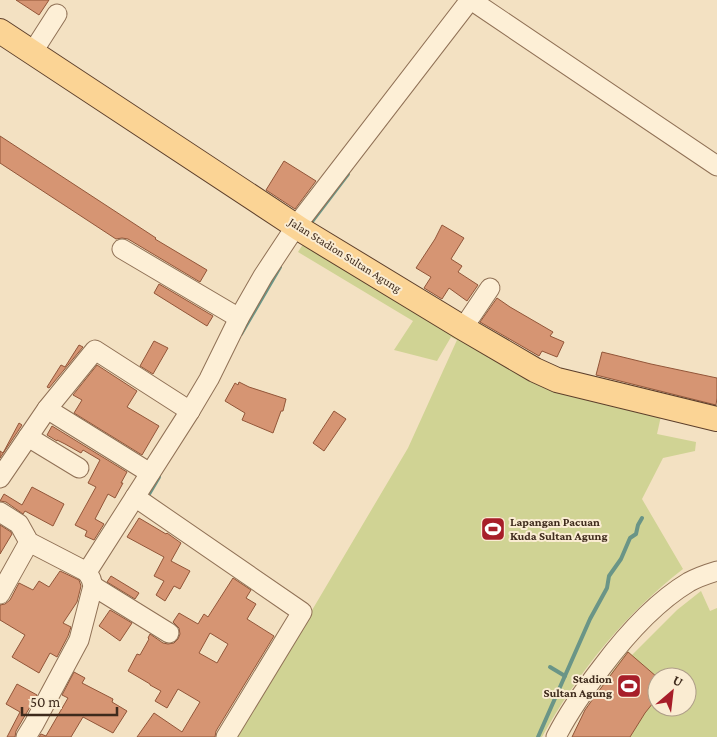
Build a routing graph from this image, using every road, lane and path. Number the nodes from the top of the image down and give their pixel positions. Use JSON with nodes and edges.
{"nodes":[{"id":1,"x":478,"y":2,"type":"edge"},
{"id":2,"x":57,"y":14,"type":"dead end"},
{"id":3,"x":0,"y":31,"type":"edge"},
{"id":4,"x":32,"y":53,"type":"junction"},
{"id":5,"x":717,"y":166,"type":"edge"},
{"id":6,"x":302,"y":230,"type":"junction"},
{"id":7,"x":122,"y":249,"type":"dead end"},
{"id":8,"x":490,"y":288,"type":"dead end"},
{"id":9,"x":239,"y":318,"type":"junction"},
{"id":10,"x":463,"y":328,"type":"junction"},
{"id":11,"x":47,"y":409,"type":"junction"},
{"id":12,"x":190,"y":411,"type":"junction"},
{"id":13,"x":717,"y":419,"type":"edge"},
{"id":14,"x":28,"y":438,"type":"junction"},
{"id":15,"x":79,"y":468,"type":"dead end"},
{"id":16,"x":150,"y":473,"type":"junction"},
{"id":17,"x":0,"y":478,"type":"edge"},
{"id":18,"x":135,"y":497,"type":"junction"},
{"id":19,"x":0,"y":512,"type":"edge"},
{"id":20,"x":29,"y":542,"type":"junction"},
{"id":21,"x":717,"y":571,"type":"edge"},
{"id":22,"x":90,"y":579,"type":"junction"},
{"id":23,"x":0,"y":594,"type":"edge"},
{"id":24,"x":169,"y":633,"type":"dead end"},
{"id":25,"x":26,"y":737,"type":"edge"},
{"id":26,"x":226,"y":737,"type":"edge"},
{"id":27,"x":556,"y":737,"type":"edge"}],
"edges":[{"from":1,"to":5,"type":"street"},
{"from":1,"to":6,"type":"street"},
{"from":2,"to":4,"type":"street"},
{"from":3,"to":4,"type":"main road","name":"Jalan Stadion Sultan Agung"},
{"from":4,"to":6,"type":"main road","name":"Jalan Stadion Sultan Agung"},
{"from":6,"to":9,"type":"street"},
{"from":6,"to":10,"type":"main road","name":"Jalan Stadion Sultan Agung"},
{"from":7,"to":9,"type":"street"},
{"from":8,"to":10,"type":"street"},
{"from":9,"to":12,"type":"street"},
{"from":10,"to":13,"type":"main road","name":"Jalan Stadion Sultan Agung"},
{"from":11,"to":12,"type":"street"},
{"from":11,"to":14,"type":"street"},
{"from":11,"to":16,"type":"street"},
{"from":12,"to":16,"type":"street"},
{"from":14,"to":15,"type":"street"},
{"from":14,"to":17,"type":"street"},
{"from":16,"to":18,"type":"street"},
{"from":18,"to":22,"type":"street"},
{"from":18,"to":26,"type":"street"},
{"from":19,"to":20,"type":"street"},
{"from":20,"to":22,"type":"street"},
{"from":20,"to":23,"type":"street"},
{"from":21,"to":27,"type":"street"},
{"from":22,"to":24,"type":"street"},
{"from":22,"to":25,"type":"street"}]}
